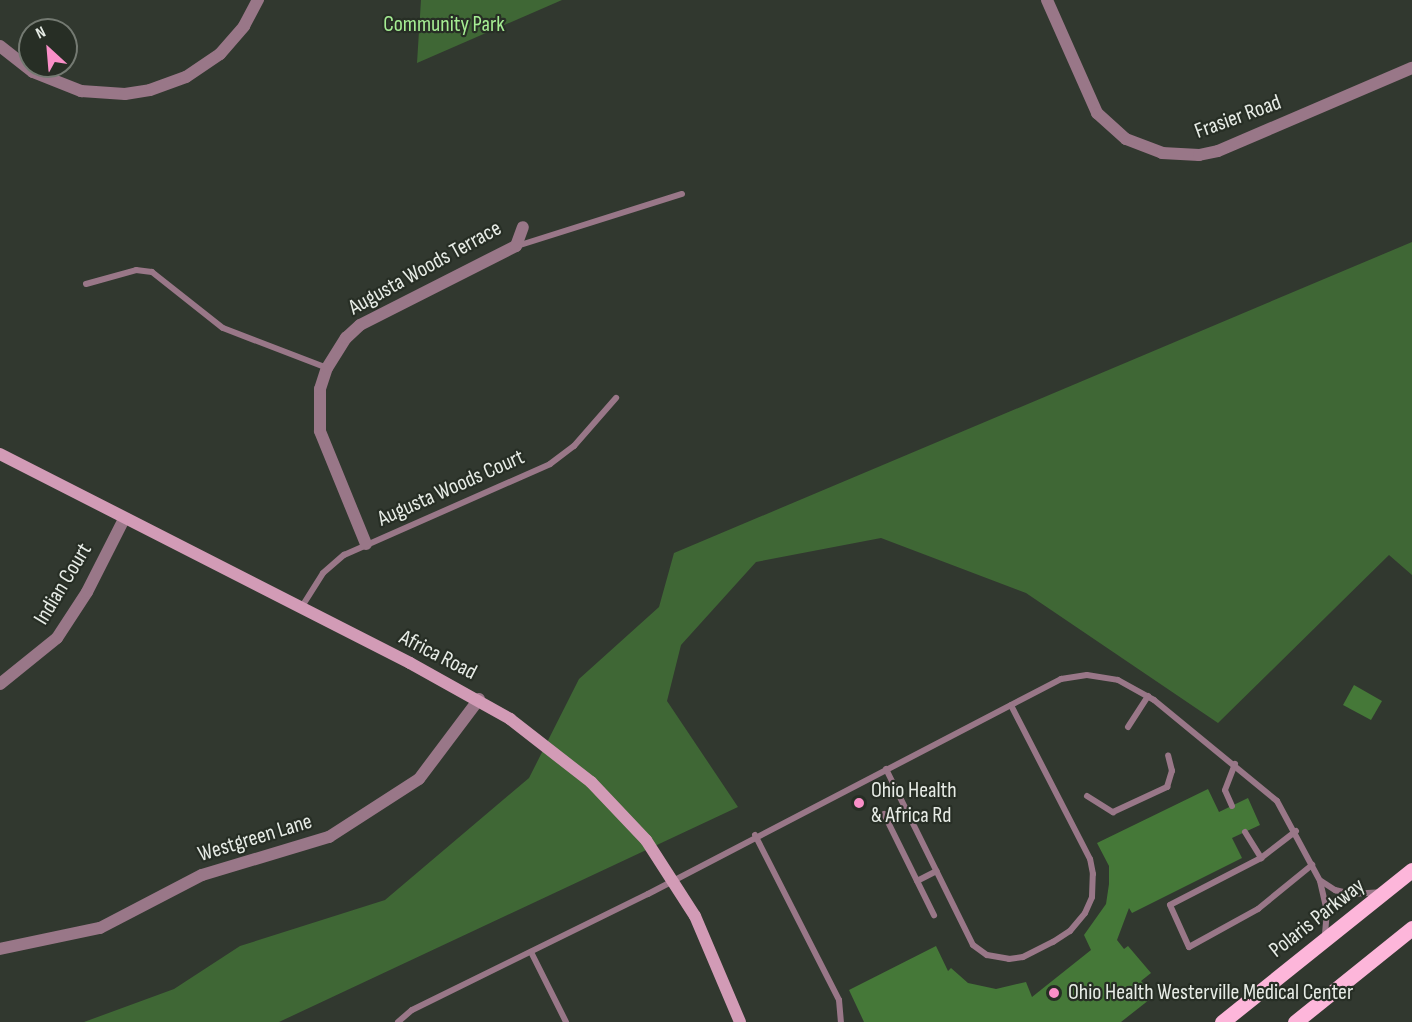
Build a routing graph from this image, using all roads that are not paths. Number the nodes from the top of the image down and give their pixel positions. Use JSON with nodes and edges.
{"nodes":[{"id":1,"x":258,"y":0,"type":"edge"},
{"id":2,"x":1047,"y":0,"type":"edge"},
{"id":3,"x":0,"y":46,"type":"edge"},
{"id":4,"x":1412,"y":68,"type":"edge"},
{"id":5,"x":682,"y":194,"type":"dead end"},
{"id":6,"x":523,"y":227,"type":"dead end"},
{"id":7,"x":516,"y":246,"type":"junction"},
{"id":8,"x":86,"y":284,"type":"dead end"},
{"id":9,"x":327,"y":368,"type":"junction"},
{"id":10,"x":616,"y":398,"type":"dead end"},
{"id":11,"x":0,"y":454,"type":"edge"},
{"id":12,"x":124,"y":519,"type":"junction"},
{"id":13,"x":366,"y":544,"type":"junction"},
{"id":14,"x":300,"y":608,"type":"junction"},
{"id":15,"x":0,"y":684,"type":"edge"},
{"id":16,"x":1148,"y":696,"type":"junction"},
{"id":17,"x":479,"y":699,"type":"junction"},
{"id":18,"x":1011,"y":705,"type":"junction"},
{"id":19,"x":1128,"y":727,"type":"dead end"},
{"id":20,"x":1168,"y":755,"type":"dead end"},
{"id":21,"x":1235,"y":764,"type":"junction"},
{"id":22,"x":886,"y":769,"type":"junction"},
{"id":23,"x":1087,"y":796,"type":"dead end"},
{"id":24,"x":1232,"y":806,"type":"dead end"},
{"id":25,"x":884,"y":814,"type":"dead end"},
{"id":26,"x":1296,"y":831,"type":"junction"},
{"id":27,"x":1245,"y":832,"type":"dead end"},
{"id":28,"x":755,"y":835,"type":"junction"},
{"id":29,"x":1261,"y":858,"type":"junction"},
{"id":30,"x":1312,"y":864,"type":"junction"},
{"id":31,"x":1412,"y":870,"type":"edge"},
{"id":32,"x":937,"y":871,"type":"junction"},
{"id":33,"x":675,"y":880,"type":"junction"},
{"id":34,"x":917,"y":881,"type":"junction"},
{"id":35,"x":1320,"y":881,"type":"junction"},
{"id":36,"x":1386,"y":892,"type":"junction"},
{"id":37,"x":934,"y":915,"type":"dead end"},
{"id":38,"x":1412,"y":928,"type":"edge"},
{"id":39,"x":1325,"y":940,"type":"junction"},
{"id":40,"x":0,"y":950,"type":"edge"},
{"id":41,"x":531,"y":952,"type":"junction"},
{"id":42,"x":399,"y":1022,"type":"edge"},
{"id":43,"x":566,"y":1022,"type":"edge"},
{"id":44,"x":740,"y":1022,"type":"edge"},
{"id":45,"x":841,"y":1022,"type":"edge"},
{"id":46,"x":1222,"y":1022,"type":"edge"},
{"id":47,"x":1294,"y":1022,"type":"edge"}],
"edges":[{"from":1,"to":3,"type":"street"},
{"from":2,"to":4,"type":"street","name":"Frasier Road"},
{"from":5,"to":7,"type":"lane"},
{"from":6,"to":7,"type":"street","name":"Augusta Woods Terrace"},
{"from":7,"to":9,"type":"street","name":"Augusta Woods Terrace"},
{"from":8,"to":9,"type":"lane"},
{"from":9,"to":13,"type":"street","name":"Augusta Woods Terrace"},
{"from":10,"to":13,"type":"lane","name":"Augusta Woods Court"},
{"from":11,"to":12,"type":"street","name":"Africa Road"},
{"from":12,"to":14,"type":"street","name":"Africa Road"},
{"from":12,"to":15,"type":"street","name":"Indian Court"},
{"from":13,"to":14,"type":"lane","name":"Augusta Woods Court"},
{"from":14,"to":17,"type":"street","name":"Africa Road"},
{"from":16,"to":18,"type":"lane"},
{"from":16,"to":19,"type":"lane"},
{"from":16,"to":21,"type":"lane"},
{"from":17,"to":33,"type":"street","name":"Africa Road"},
{"from":17,"to":40,"type":"street","name":"Westgreen Lane"},
{"from":18,"to":22,"type":"lane"},
{"from":18,"to":32,"type":"lane"},
{"from":20,"to":23,"type":"lane"},
{"from":21,"to":24,"type":"lane"},
{"from":21,"to":26,"type":"lane"},
{"from":22,"to":28,"type":"lane"},
{"from":22,"to":32,"type":"lane"},
{"from":25,"to":34,"type":"lane"},
{"from":26,"to":29,"type":"lane"},
{"from":26,"to":30,"type":"lane"},
{"from":27,"to":29,"type":"lane"},
{"from":28,"to":33,"type":"lane"},
{"from":28,"to":45,"type":"lane"},
{"from":29,"to":30,"type":"lane"},
{"from":30,"to":35,"type":"lane"},
{"from":31,"to":36,"type":"main road","name":"Polaris Parkway"},
{"from":32,"to":34,"type":"lane"},
{"from":33,"to":41,"type":"lane"},
{"from":33,"to":44,"type":"street","name":"Africa Road"},
{"from":34,"to":37,"type":"lane"},
{"from":35,"to":36,"type":"lane"},
{"from":35,"to":39,"type":"lane"},
{"from":36,"to":39,"type":"main road","name":"Polaris Parkway"},
{"from":38,"to":47,"type":"main road"},
{"from":39,"to":46,"type":"main road","name":"Polaris Parkway"},
{"from":41,"to":42,"type":"lane"},
{"from":41,"to":43,"type":"lane"}]}
